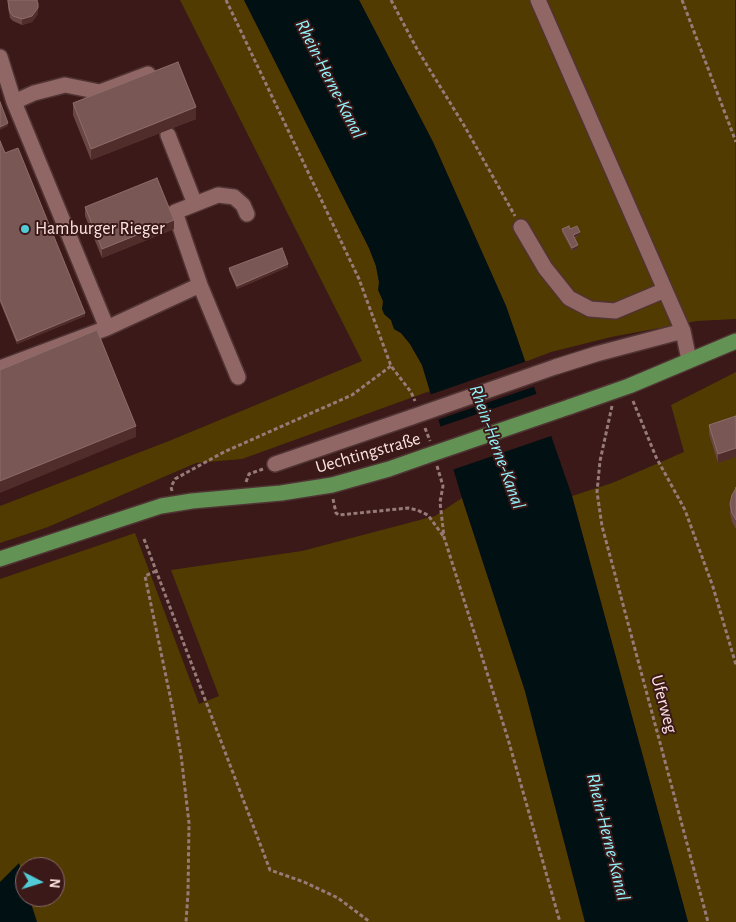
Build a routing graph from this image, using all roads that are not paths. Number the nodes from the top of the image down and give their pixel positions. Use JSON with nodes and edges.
{"nodes":[{"id":1,"x":538,"y":0,"type":"edge"},
{"id":2,"x":0,"y":57,"type":"edge"},
{"id":3,"x":162,"y":69,"type":"edge"},
{"id":4,"x":14,"y":102,"type":"junction"},
{"id":5,"x":168,"y":135,"type":"edge"},
{"id":6,"x":195,"y":204,"type":"junction"},
{"id":7,"x":248,"y":214,"type":"dead end"},
{"id":8,"x":521,"y":227,"type":"road end"},
{"id":9,"x":200,"y":285,"type":"junction"},
{"id":10,"x":665,"y":290,"type":"junction"},
{"id":11,"x":108,"y":328,"type":"junction"},
{"id":12,"x":683,"y":331,"type":"junction"},
{"id":13,"x":736,"y":341,"type":"edge"},
{"id":14,"x":689,"y":360,"type":"junction"},
{"id":15,"x":0,"y":368,"type":"edge"},
{"id":16,"x":238,"y":377,"type":"dead end"},
{"id":17,"x":275,"y":464,"type":"road end"},
{"id":18,"x":0,"y":559,"type":"edge"}],
"edges":[{"from":1,"to":10,"type":"lane"},
{"from":2,"to":4,"type":"lane"},
{"from":3,"to":4,"type":"lane"},
{"from":4,"to":11,"type":"lane"},
{"from":5,"to":6,"type":"lane"},
{"from":6,"to":7,"type":"lane"},
{"from":6,"to":9,"type":"lane"},
{"from":8,"to":10,"type":"lane"},
{"from":9,"to":11,"type":"lane"},
{"from":9,"to":16,"type":"lane"},
{"from":10,"to":12,"type":"lane"},
{"from":11,"to":15,"type":"lane"},
{"from":12,"to":14,"type":"lane"},
{"from":12,"to":17,"type":"lane","bridge":true},
{"from":13,"to":14,"type":"main road","name":"Uechtingstraße"},
{"from":14,"to":18,"type":"main road","name":"Uechtingstraße","bridge":true}]}
